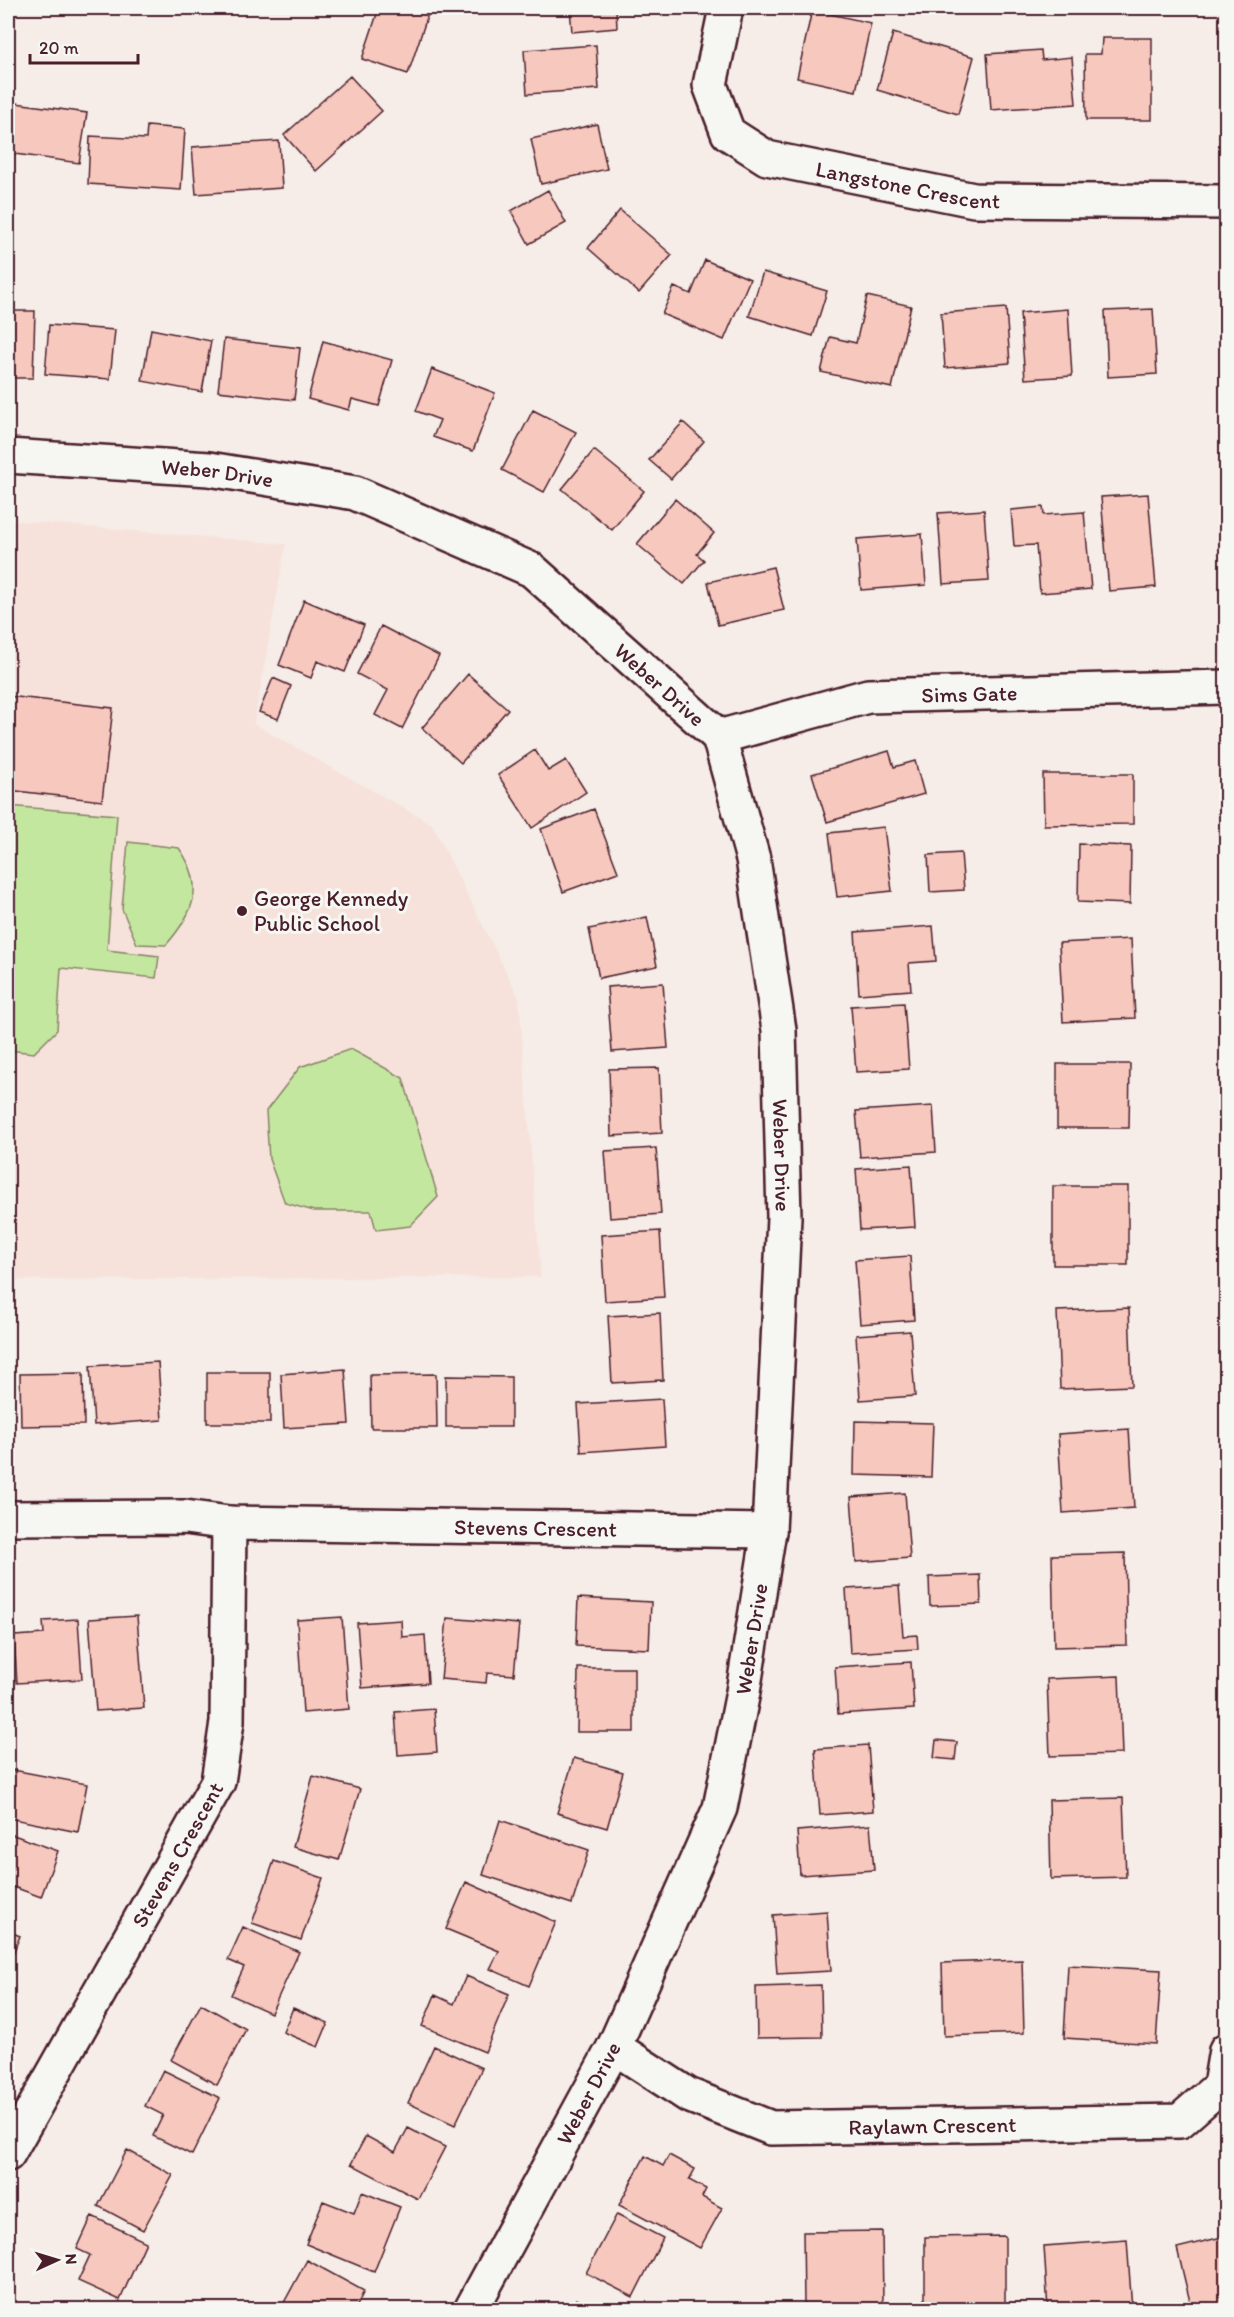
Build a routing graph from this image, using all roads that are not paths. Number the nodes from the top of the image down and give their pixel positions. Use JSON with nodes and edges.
{"nodes":[{"id":1,"x":726,"y":8,"type":"edge"},
{"id":2,"x":1227,"y":202,"type":"edge"},
{"id":3,"x":8,"y":456,"type":"edge"},
{"id":4,"x":1227,"y":687,"type":"edge"},
{"id":5,"x":719,"y":737,"type":"junction"},
{"id":6,"x":8,"y":1518,"type":"edge"},
{"id":7,"x":229,"y":1523,"type":"junction"},
{"id":8,"x":769,"y":1531,"type":"junction"},
{"id":9,"x":614,"y":2047,"type":"junction"},
{"id":10,"x":1227,"y":2050,"type":"edge"},
{"id":11,"x":8,"y":2154,"type":"edge"},
{"id":12,"x":471,"y":2310,"type":"edge"}],
"edges":[{"from":1,"to":2,"type":"street","name":"Langstone Crescent"},
{"from":3,"to":5,"type":"street","name":"Weber Drive"},
{"from":4,"to":5,"type":"street","name":"Sims Gate"},
{"from":5,"to":8,"type":"street","name":"Weber Drive"},
{"from":6,"to":7,"type":"street","name":"Stevens Crescent"},
{"from":7,"to":8,"type":"street","name":"Stevens Crescent"},
{"from":7,"to":11,"type":"street","name":"Stevens Crescent"},
{"from":8,"to":9,"type":"street","name":"Weber Drive"},
{"from":9,"to":10,"type":"street","name":"Raylawn Crescent"},
{"from":9,"to":12,"type":"street","name":"Weber Drive"}]}
